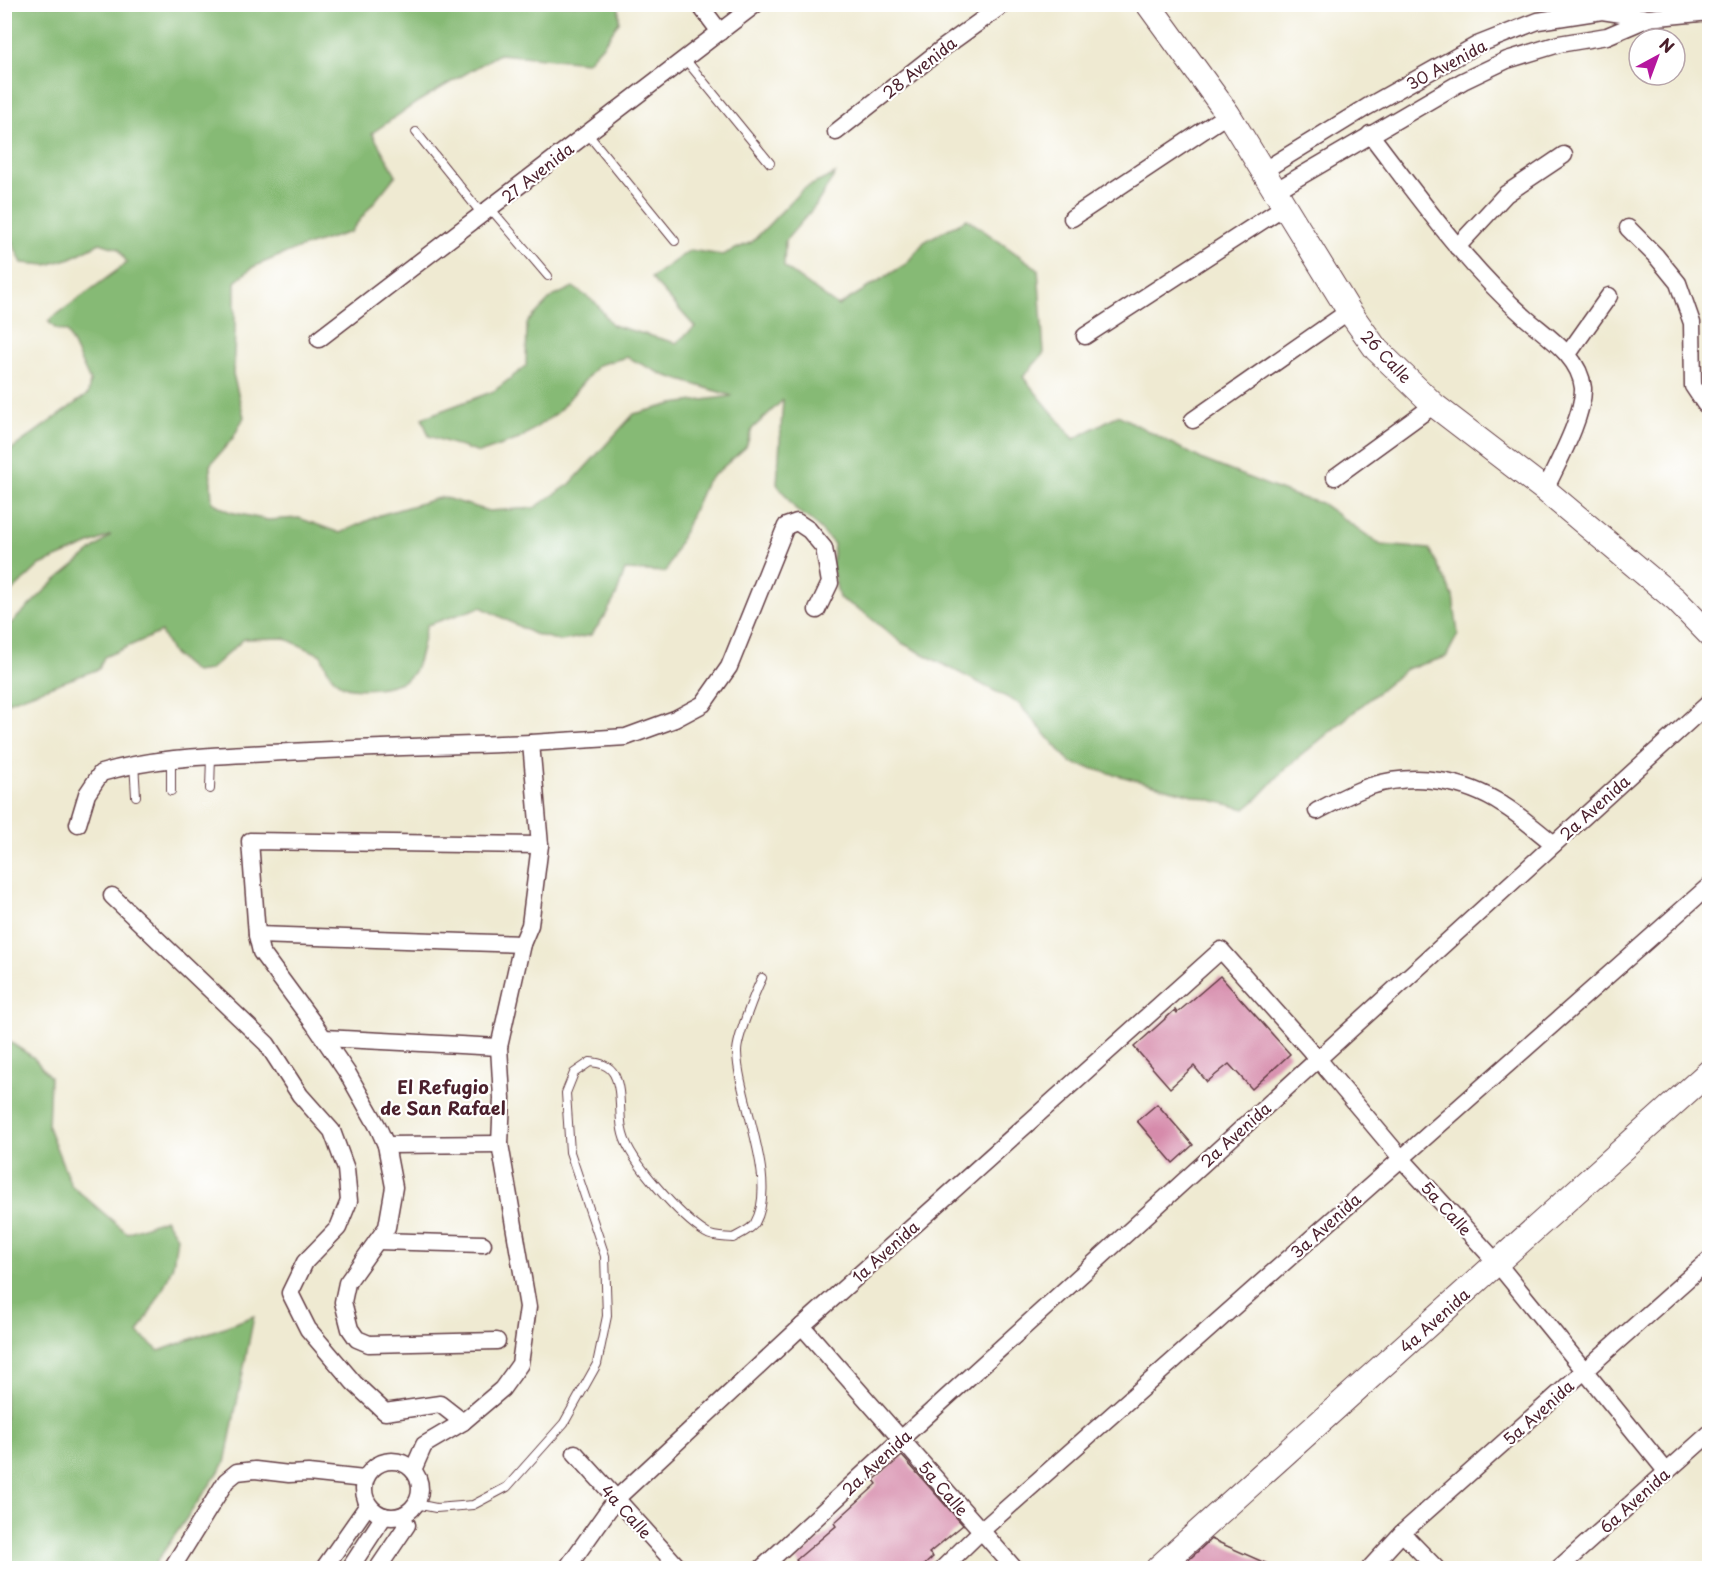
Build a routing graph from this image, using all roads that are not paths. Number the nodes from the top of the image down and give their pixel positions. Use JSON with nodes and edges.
{"nodes":[{"id":1,"x":699,"y":4,"type":"edge"},
{"id":2,"x":756,"y":4,"type":"edge"},
{"id":3,"x":1004,"y":4,"type":"edge"},
{"id":4,"x":1148,"y":4,"type":"edge"},
{"id":5,"x":1603,"y":8,"type":"edge"},
{"id":6,"x":1710,"y":12,"type":"edge"},
{"id":7,"x":1648,"y":18,"type":"junction"},
{"id":8,"x":720,"y":32,"type":"junction"},
{"id":9,"x":685,"y":59,"type":"junction"},
{"id":10,"x":1228,"y":114,"type":"junction"},
{"id":11,"x":416,"y":132,"type":"dead end"},
{"id":12,"x":836,"y":132,"type":"dead end"},
{"id":13,"x":587,"y":133,"type":"junction"},
{"id":14,"x":1370,"y":134,"type":"junction"},
{"id":15,"x":1564,"y":155,"type":"dead end"},
{"id":16,"x":770,"y":163,"type":"dead end"},
{"id":17,"x":1274,"y":189,"type":"junction"},
{"id":18,"x":486,"y":211,"type":"junction"},
{"id":19,"x":1072,"y":218,"type":"dead end"},
{"id":20,"x":1628,"y":228,"type":"dead end"},
{"id":21,"x":675,"y":242,"type":"dead end"},
{"id":22,"x":1457,"y":247,"type":"junction"},
{"id":23,"x":548,"y":276,"type":"dead end"},
{"id":24,"x":1609,"y":296,"type":"dead end"},
{"id":25,"x":1349,"y":311,"type":"junction"},
{"id":26,"x":1085,"y":336,"type":"dead end"},
{"id":27,"x":320,"y":339,"type":"dead end"},
{"id":28,"x":1568,"y":354,"type":"junction"},
{"id":29,"x":1710,"y":403,"type":"edge"},
{"id":30,"x":1434,"y":405,"type":"junction"},
{"id":31,"x":1193,"y":420,"type":"dead end"},
{"id":32,"x":1335,"y":477,"type":"dead end"},
{"id":33,"x":1545,"y":490,"type":"junction"},
{"id":34,"x":817,"y":610,"type":"dead end"},
{"id":35,"x":1710,"y":635,"type":"edge"},
{"id":36,"x":1710,"y":702,"type":"edge"},
{"id":37,"x":531,"y":743,"type":"junction"},
{"id":38,"x":211,"y":756,"type":"junction"},
{"id":39,"x":171,"y":759,"type":"junction"},
{"id":40,"x":134,"y":764,"type":"junction"},
{"id":41,"x":210,"y":789,"type":"dead end"},
{"id":42,"x":171,"y":790,"type":"dead end"},
{"id":43,"x":136,"y":796,"type":"dead end"},
{"id":44,"x":1317,"y":811,"type":"dead end"},
{"id":45,"x":78,"y":824,"type":"dead end"},
{"id":46,"x":1554,"y":844,"type":"junction"},
{"id":47,"x":540,"y":845,"type":"junction"},
{"id":48,"x":1710,"y":885,"type":"edge"},
{"id":49,"x":112,"y":896,"type":"dead end"},
{"id":50,"x":257,"y":935,"type":"junction"},
{"id":51,"x":522,"y":944,"type":"junction"},
{"id":52,"x":1221,"y":950,"type":"joint"},
{"id":53,"x":762,"y":978,"type":"dead end"},
{"id":54,"x":324,"y":1038,"type":"junction"},
{"id":55,"x":499,"y":1047,"type":"junction"},
{"id":56,"x":1318,"y":1059,"type":"junction"},
{"id":57,"x":1710,"y":1071,"type":"edge"},
{"id":58,"x":500,"y":1144,"type":"junction"},
{"id":59,"x":386,"y":1145,"type":"junction"},
{"id":60,"x":1401,"y":1158,"type":"junction"},
{"id":61,"x":377,"y":1241,"type":"junction"},
{"id":62,"x":483,"y":1244,"type":"dead end"},
{"id":63,"x":1710,"y":1259,"type":"edge"},
{"id":64,"x":1497,"y":1263,"type":"junction"},
{"id":65,"x":802,"y":1326,"type":"junction"},
{"id":66,"x":497,"y":1341,"type":"dead end"},
{"id":67,"x":1585,"y":1371,"type":"junction"},
{"id":68,"x":463,"y":1422,"type":"junction"},
{"id":69,"x":1710,"y":1433,"type":"edge"},
{"id":70,"x":901,"y":1439,"type":"junction"},
{"id":71,"x":575,"y":1453,"type":"dead end"},
{"id":72,"x":413,"y":1470,"type":"junction"},
{"id":73,"x":1666,"y":1471,"type":"junction"},
{"id":74,"x":364,"y":1479,"type":"junction"},
{"id":75,"x":616,"y":1498,"type":"junction"},
{"id":76,"x":368,"y":1504,"type":"junction"},
{"id":77,"x":416,"y":1504,"type":"junction"},
{"id":78,"x":384,"y":1516,"type":"junction"},
{"id":79,"x":407,"y":1525,"type":"dead end"},
{"id":80,"x":981,"y":1531,"type":"junction"},
{"id":81,"x":1402,"y":1533,"type":"junction"},
{"id":82,"x":172,"y":1569,"type":"edge"},
{"id":83,"x":324,"y":1569,"type":"edge"},
{"id":84,"x":350,"y":1569,"type":"edge"},
{"id":85,"x":378,"y":1569,"type":"edge"},
{"id":86,"x":567,"y":1569,"type":"edge"},
{"id":87,"x":679,"y":1569,"type":"edge"},
{"id":88,"x":762,"y":1569,"type":"edge"},
{"id":89,"x":943,"y":1569,"type":"edge"},
{"id":90,"x":1014,"y":1569,"type":"edge"},
{"id":91,"x":1158,"y":1569,"type":"edge"},
{"id":92,"x":1370,"y":1569,"type":"edge"},
{"id":93,"x":1436,"y":1569,"type":"edge"},
{"id":94,"x":1559,"y":1569,"type":"edge"}],
"edges":[{"from":1,"to":8,"type":"street"},
{"from":2,"to":8,"type":"street","name":"27 Avenida"},
{"from":3,"to":12,"type":"street","name":"28 Avenida"},
{"from":4,"to":10,"type":"street","name":"26 Calle"},
{"from":5,"to":7,"type":"street","name":"30 Avenida"},
{"from":5,"to":17,"type":"street","name":"30 Avenida"},
{"from":6,"to":7,"type":"street","name":"30 Avenida"},
{"from":7,"to":14,"type":"street","name":"30 Avenida"},
{"from":8,"to":9,"type":"street","name":"27 Avenida"},
{"from":9,"to":13,"type":"street","name":"27 Avenida"},
{"from":9,"to":16,"type":"lane"},
{"from":10,"to":17,"type":"street","name":"26 Calle"},
{"from":10,"to":19,"type":"street"},
{"from":11,"to":18,"type":"lane"},
{"from":13,"to":18,"type":"street","name":"27 Avenida"},
{"from":13,"to":21,"type":"lane"},
{"from":14,"to":17,"type":"street","name":"30 Avenida"},
{"from":14,"to":22,"type":"street"},
{"from":15,"to":22,"type":"street"},
{"from":17,"to":25,"type":"street","name":"26 Calle"},
{"from":17,"to":26,"type":"street"},
{"from":18,"to":23,"type":"lane"},
{"from":18,"to":27,"type":"street","name":"27 Avenida"},
{"from":20,"to":29,"type":"street"},
{"from":22,"to":28,"type":"street"},
{"from":24,"to":28,"type":"street"},
{"from":25,"to":30,"type":"street","name":"26 Calle"},
{"from":25,"to":31,"type":"street"},
{"from":28,"to":33,"type":"street"},
{"from":30,"to":32,"type":"street"},
{"from":30,"to":33,"type":"street","name":"26 Calle"},
{"from":33,"to":35,"type":"street","name":"26 Calle"},
{"from":34,"to":37,"type":"street"},
{"from":36,"to":46,"type":"street","name":"2a Avenida"},
{"from":37,"to":38,"type":"street"},
{"from":37,"to":47,"type":"street"},
{"from":38,"to":39,"type":"street"},
{"from":38,"to":41,"type":"lane"},
{"from":39,"to":40,"type":"street"},
{"from":39,"to":42,"type":"lane"},
{"from":40,"to":43,"type":"lane"},
{"from":40,"to":45,"type":"street"},
{"from":44,"to":46,"type":"street"},
{"from":46,"to":56,"type":"street","name":"2a Avenida"},
{"from":47,"to":50,"type":"street"},
{"from":47,"to":51,"type":"street"},
{"from":48,"to":60,"type":"street","name":"3a Avenida"},
{"from":49,"to":68,"type":"street"},
{"from":50,"to":51,"type":"street"},
{"from":50,"to":54,"type":"street"},
{"from":51,"to":55,"type":"street"},
{"from":52,"to":56,"type":"street","name":"5a Calle"},
{"from":52,"to":65,"type":"street","name":"1a Avenida"},
{"from":53,"to":77,"type":"lane"},
{"from":54,"to":55,"type":"street"},
{"from":54,"to":59,"type":"street"},
{"from":55,"to":58,"type":"street"},
{"from":56,"to":60,"type":"street","name":"5a Calle"},
{"from":56,"to":70,"type":"street","name":"2a Avenida"},
{"from":57,"to":64,"type":"street","name":"4a Avenida"},
{"from":58,"to":59,"type":"street"},
{"from":58,"to":68,"type":"street"},
{"from":59,"to":61,"type":"street"},
{"from":60,"to":64,"type":"street","name":"5a Calle"},
{"from":60,"to":80,"type":"street","name":"3a Avenida"},
{"from":61,"to":62,"type":"street"},
{"from":61,"to":66,"type":"street"},
{"from":63,"to":67,"type":"street","name":"5a Avenida"},
{"from":64,"to":67,"type":"street","name":"5a Calle"},
{"from":64,"to":91,"type":"street","name":"4a Avenida"},
{"from":65,"to":70,"type":"street","name":"5a Calle"},
{"from":65,"to":75,"type":"street","name":"1a Avenida"},
{"from":67,"to":73,"type":"street","name":"5a Calle"},
{"from":67,"to":81,"type":"street","name":"5a Avenida"},
{"from":68,"to":72,"type":"street"},
{"from":69,"to":73,"type":"street","name":"6a Avenida"},
{"from":70,"to":80,"type":"street","name":"5a Calle"},
{"from":70,"to":88,"type":"street","name":"2a Avenida"},
{"from":71,"to":75,"type":"street","name":"4a Calle"},
{"from":72,"to":74,"type":"street"},
{"from":72,"to":77,"type":"street"},
{"from":73,"to":94,"type":"street","name":"6a Avenida"},
{"from":74,"to":76,"type":"street"},
{"from":74,"to":82,"type":"street"},
{"from":75,"to":86,"type":"street","name":"1a Avenida"},
{"from":75,"to":87,"type":"street","name":"4a Calle"},
{"from":76,"to":78,"type":"street"},
{"from":76,"to":83,"type":"street"},
{"from":77,"to":78,"type":"street"},
{"from":78,"to":84,"type":"street"},
{"from":79,"to":85,"type":"street"},
{"from":80,"to":89,"type":"street","name":"3a Avenida"},
{"from":80,"to":90,"type":"street","name":"5a Calle"},
{"from":81,"to":92,"type":"street","name":"5a Avenida"},
{"from":81,"to":93,"type":"street"}]}
